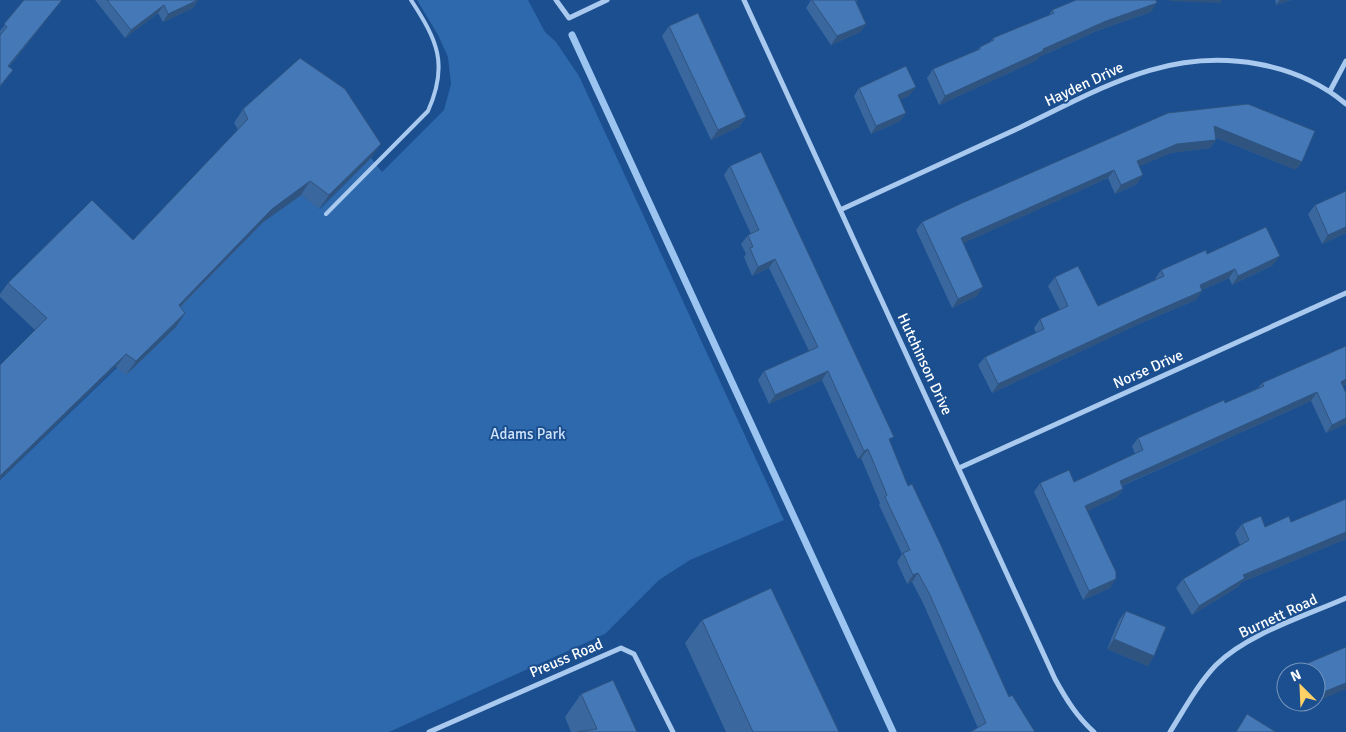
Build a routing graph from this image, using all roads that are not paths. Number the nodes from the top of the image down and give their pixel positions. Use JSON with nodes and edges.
{"nodes":[{"id":1,"x":411,"y":0,"type":"edge"},
{"id":2,"x":556,"y":0,"type":"edge"},
{"id":3,"x":607,"y":0,"type":"edge"},
{"id":4,"x":744,"y":0,"type":"edge"},
{"id":5,"x":1346,"y":61,"type":"edge"},
{"id":6,"x":1330,"y":91,"type":"junction"},
{"id":7,"x":1346,"y":104,"type":"edge"},
{"id":8,"x":840,"y":210,"type":"junction"},
{"id":9,"x":326,"y":214,"type":"dead end"},
{"id":10,"x":1346,"y":293,"type":"edge"},
{"id":11,"x":960,"y":468,"type":"junction"},
{"id":12,"x":1346,"y":598,"type":"edge"},
{"id":13,"x":429,"y":732,"type":"edge"},
{"id":14,"x":673,"y":732,"type":"edge"},
{"id":15,"x":1094,"y":732,"type":"edge"},
{"id":16,"x":1170,"y":732,"type":"edge"}],
"edges":[{"from":1,"to":9,"type":"lane"},
{"from":2,"to":3,"type":"street"},
{"from":4,"to":8,"type":"street","name":"Hutchinson Drive"},
{"from":5,"to":6,"type":"street"},
{"from":6,"to":7,"type":"street","name":"Hayden Drive"},
{"from":6,"to":8,"type":"street","name":"Hayden Drive"},
{"from":8,"to":11,"type":"street","name":"Hutchinson Drive"},
{"from":10,"to":11,"type":"street","name":"Norse Drive"},
{"from":11,"to":15,"type":"street","name":"Hutchinson Drive"},
{"from":12,"to":16,"type":"street","name":"Burnett Road"},
{"from":13,"to":14,"type":"street","name":"Preuss Road"}]}
